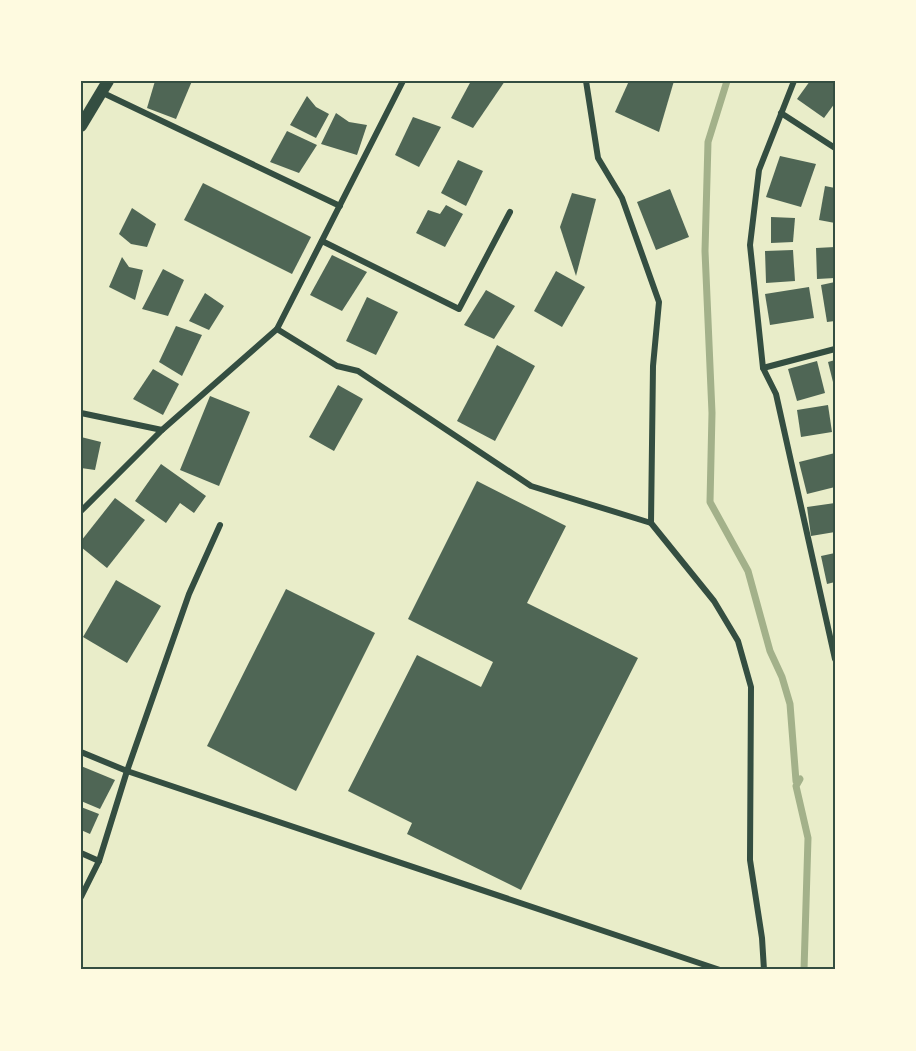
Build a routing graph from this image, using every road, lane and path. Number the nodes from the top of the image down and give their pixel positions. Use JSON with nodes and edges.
{"nodes":[{"id":1,"x":403,"y":81,"type":"edge"},
{"id":2,"x":586,"y":81,"type":"edge"},
{"id":3,"x":794,"y":81,"type":"edge"},
{"id":4,"x":104,"y":84,"type":"edge"},
{"id":5,"x":781,"y":112,"type":"junction"},
{"id":6,"x":81,"y":126,"type":"edge"},
{"id":7,"x":835,"y":148,"type":"edge"},
{"id":8,"x":340,"y":206,"type":"junction"},
{"id":9,"x":510,"y":212,"type":"dead end"},
{"id":10,"x":322,"y":241,"type":"junction"},
{"id":11,"x":277,"y":329,"type":"junction"},
{"id":12,"x":835,"y":349,"type":"edge"},
{"id":13,"x":763,"y":368,"type":"junction"},
{"id":14,"x":81,"y":413,"type":"edge"},
{"id":15,"x":162,"y":430,"type":"junction"},
{"id":16,"x":81,"y":511,"type":"edge"},
{"id":17,"x":651,"y":524,"type":"junction"},
{"id":18,"x":220,"y":525,"type":"dead end"},
{"id":19,"x":835,"y":657,"type":"edge"},
{"id":20,"x":81,"y":752,"type":"edge"},
{"id":21,"x":127,"y":771,"type":"junction"},
{"id":22,"x":81,"y":853,"type":"edge"},
{"id":23,"x":99,"y":861,"type":"junction"},
{"id":24,"x":81,"y":897,"type":"edge"},
{"id":25,"x":720,"y":970,"type":"edge"},
{"id":26,"x":764,"y":970,"type":"edge"}],
"edges":[{"from":1,"to":8,"type":"street"},
{"from":2,"to":17,"type":"street"},
{"from":3,"to":5,"type":"street"},
{"from":4,"to":6,"type":"main road"},
{"from":4,"to":8,"type":"street"},
{"from":5,"to":7,"type":"street"},
{"from":5,"to":13,"type":"street"},
{"from":8,"to":10,"type":"street"},
{"from":9,"to":10,"type":"street"},
{"from":10,"to":11,"type":"street"},
{"from":11,"to":15,"type":"street"},
{"from":11,"to":17,"type":"street"},
{"from":12,"to":13,"type":"street"},
{"from":13,"to":19,"type":"street"},
{"from":14,"to":15,"type":"street"},
{"from":15,"to":16,"type":"street"},
{"from":17,"to":26,"type":"street"},
{"from":18,"to":21,"type":"street"},
{"from":20,"to":21,"type":"street"},
{"from":21,"to":23,"type":"street"},
{"from":21,"to":25,"type":"street"},
{"from":22,"to":23,"type":"street"},
{"from":23,"to":24,"type":"street"}]}
